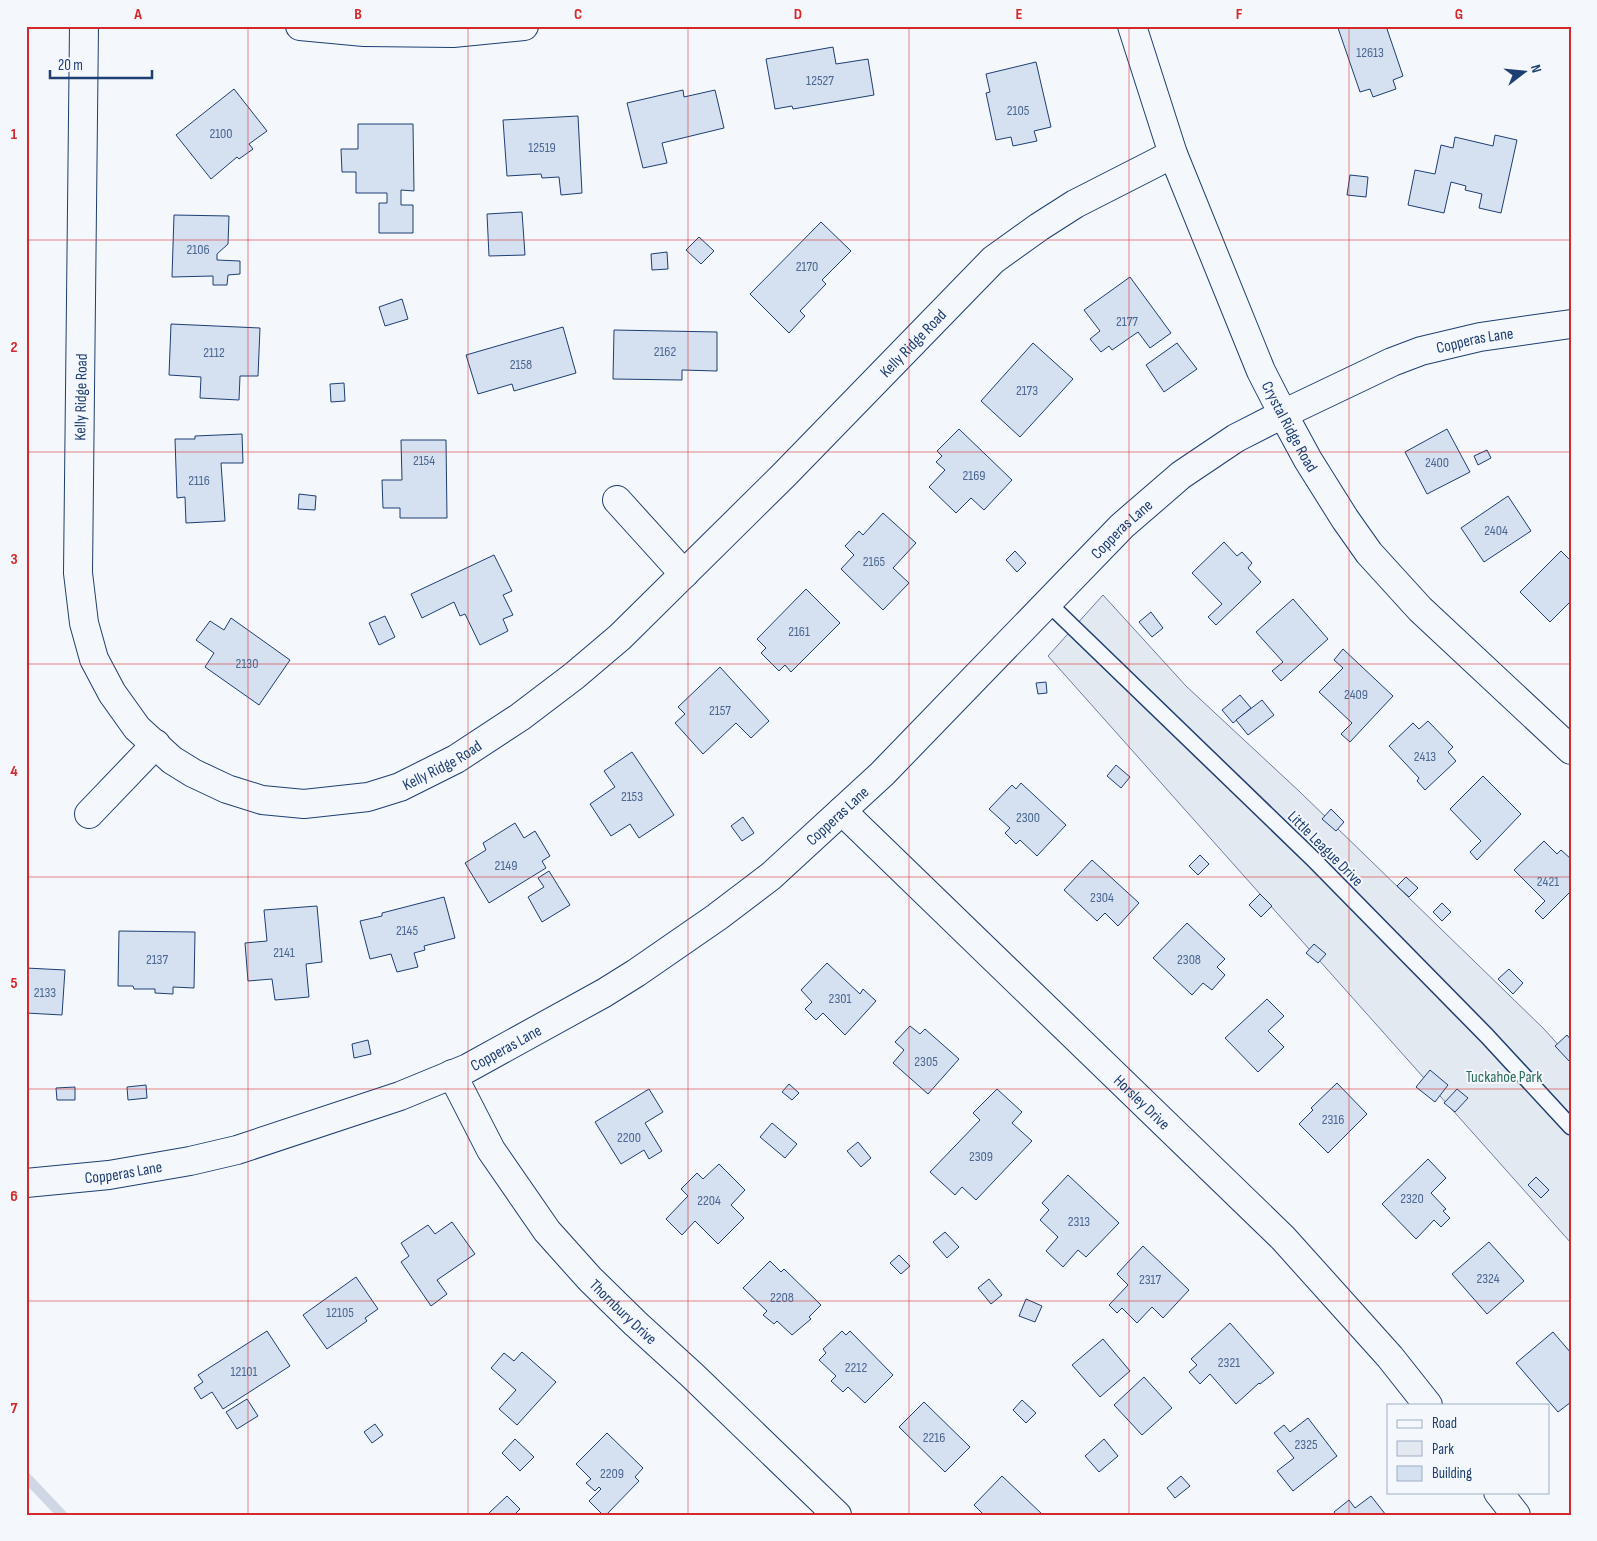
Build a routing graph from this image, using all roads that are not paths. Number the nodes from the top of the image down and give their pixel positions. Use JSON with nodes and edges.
{"nodes":[{"id":1,"x":84,"y":26,"type":"edge"},
{"id":2,"x":300,"y":26,"type":"edge"},
{"id":3,"x":524,"y":26,"type":"edge"},
{"id":4,"x":1132,"y":26,"type":"edge"},
{"id":5,"x":1173,"y":154,"type":"junction"},
{"id":6,"x":1571,"y":324,"type":"edge"},
{"id":7,"x":1282,"y":414,"type":"junction"},
{"id":8,"x":617,"y":500,"type":"dead end"},
{"id":9,"x":684,"y":574,"type":"junction"},
{"id":10,"x":1047,"y":602,"type":"junction"},
{"id":11,"x":156,"y":744,"type":"junction"},
{"id":12,"x":1571,"y":750,"type":"edge"},
{"id":13,"x":842,"y":811,"type":"junction"},
{"id":14,"x":89,"y":814,"type":"dead end"},
{"id":15,"x":452,"y":1074,"type":"junction"},
{"id":16,"x":1571,"y":1127,"type":"edge"},
{"id":17,"x":26,"y":1183,"type":"edge"},
{"id":18,"x":1427,"y":1404,"type":"edge"},
{"id":19,"x":1500,"y":1494,"type":"edge"},
{"id":20,"x":838,"y":1515,"type":"edge"},
{"id":21,"x":1516,"y":1515,"type":"edge"}],
"edges":[{"from":1,"to":11,"type":"street","name":"Kelly Ridge Road"},
{"from":2,"to":3,"type":"street"},
{"from":4,"to":5,"type":"street","name":"Crystal Ridge Road"},
{"from":5,"to":7,"type":"street","name":"Crystal Ridge Road"},
{"from":5,"to":9,"type":"street","name":"Kelly Ridge Road"},
{"from":6,"to":7,"type":"street","name":"Copperas Lane"},
{"from":7,"to":10,"type":"street","name":"Copperas Lane"},
{"from":7,"to":12,"type":"street","name":"Crystal Ridge Road"},
{"from":8,"to":9,"type":"street"},
{"from":9,"to":11,"type":"street","name":"Kelly Ridge Road"},
{"from":10,"to":13,"type":"street","name":"Copperas Lane"},
{"from":10,"to":16,"type":"lane","name":"Little League Drive"},
{"from":11,"to":14,"type":"street"},
{"from":13,"to":15,"type":"street","name":"Copperas Lane"},
{"from":13,"to":18,"type":"street","name":"Horsley Drive"},
{"from":15,"to":17,"type":"street","name":"Copperas Lane"},
{"from":15,"to":20,"type":"street","name":"Thornbury Drive"},
{"from":19,"to":21,"type":"street"}]}
